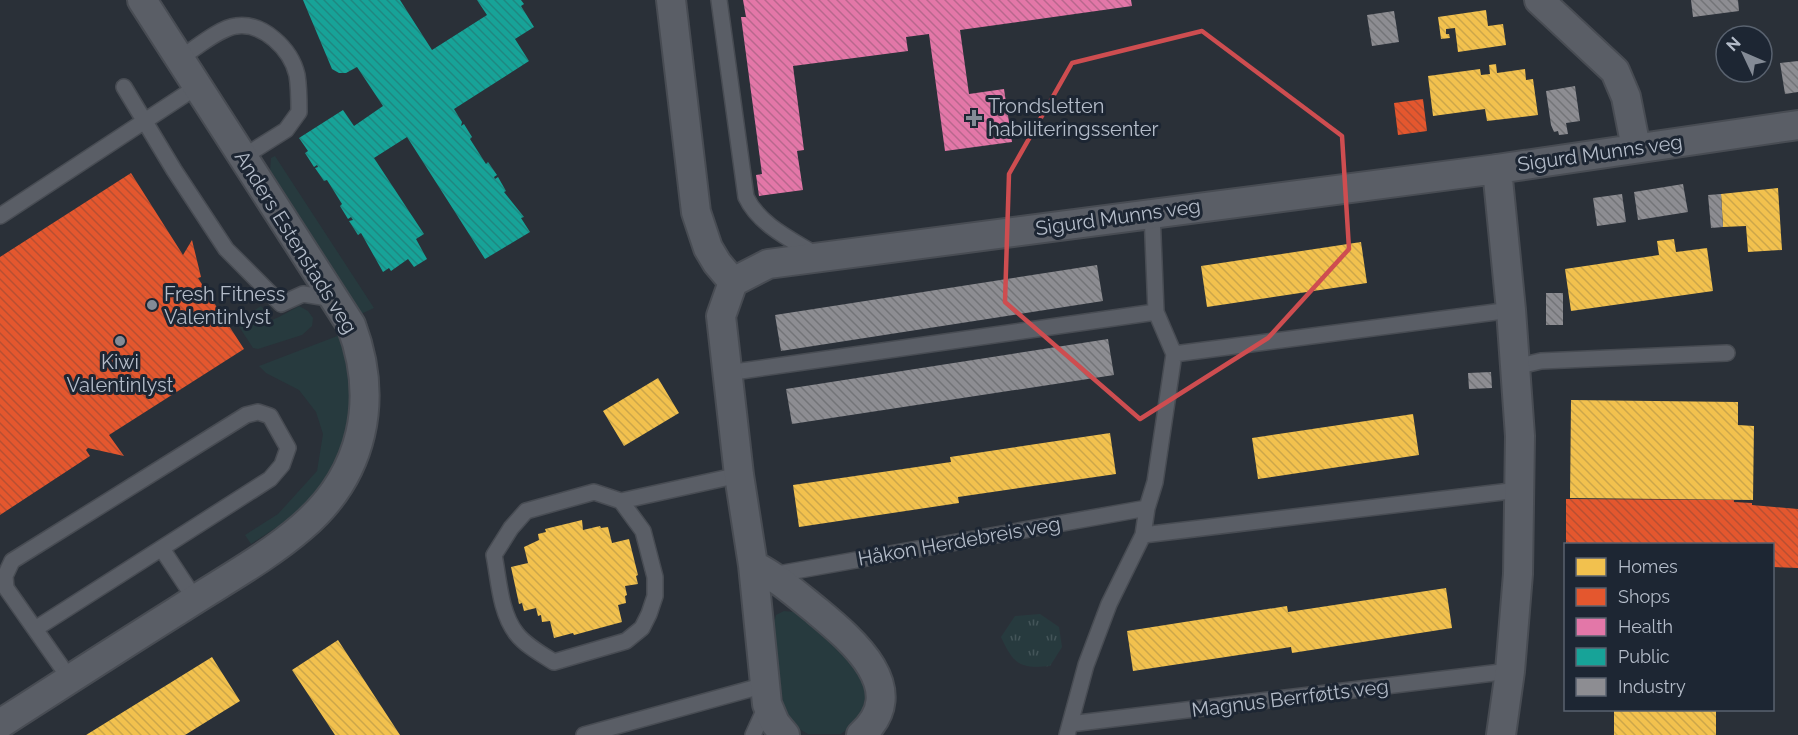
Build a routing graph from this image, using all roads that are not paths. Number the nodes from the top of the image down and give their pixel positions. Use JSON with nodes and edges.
{"nodes":[{"id":1,"x":671,"y":0,"type":"edge"},
{"id":2,"x":718,"y":0,"type":"edge"},
{"id":3,"x":1539,"y":0,"type":"edge"},
{"id":4,"x":146,"y":1,"type":"edge"},
{"id":5,"x":180,"y":58,"type":"junction"},
{"id":6,"x":198,"y":86,"type":"junction"},
{"id":7,"x":124,"y":87,"type":"dead end"},
{"id":8,"x":146,"y":120,"type":"junction"},
{"id":9,"x":1798,"y":125,"type":"edge"},
{"id":10,"x":1636,"y":148,"type":"junction"},
{"id":11,"x":243,"y":157,"type":"junction"},
{"id":12,"x":1497,"y":168,"type":"junction"},
{"id":13,"x":1152,"y":212,"type":"junction"},
{"id":14,"x":0,"y":216,"type":"edge"},
{"id":15,"x":820,"y":258,"type":"junction"},
{"id":16,"x":733,"y":282,"type":"junction"},
{"id":17,"x":334,"y":299,"type":"junction"},
{"id":18,"x":1511,"y":310,"type":"junction"},
{"id":19,"x":1156,"y":312,"type":"junction"},
{"id":20,"x":1726,"y":353,"type":"dead end"},
{"id":21,"x":1174,"y":354,"type":"junction"},
{"id":22,"x":1515,"y":367,"type":"junction"},
{"id":23,"x":728,"y":373,"type":"junction"},
{"id":24,"x":739,"y":475,"type":"junction"},
{"id":25,"x":1519,"y":490,"type":"junction"},
{"id":26,"x":621,"y":501,"type":"junction"},
{"id":27,"x":1147,"y":508,"type":"junction"},
{"id":28,"x":1143,"y":535,"type":"junction"},
{"id":29,"x":162,"y":549,"type":"junction"},
{"id":30,"x":762,"y":570,"type":"junction"},
{"id":31,"x":195,"y":599,"type":"junction"},
{"id":32,"x":35,"y":629,"type":"junction"},
{"id":33,"x":1510,"y":671,"type":"junction"},
{"id":34,"x":70,"y":679,"type":"junction"},
{"id":35,"x":766,"y":695,"type":"junction"},
{"id":36,"x":0,"y":724,"type":"edge"},
{"id":37,"x":1068,"y":729,"type":"edge"},
{"id":38,"x":584,"y":735,"type":"edge"},
{"id":39,"x":753,"y":735,"type":"edge"},
{"id":40,"x":785,"y":735,"type":"edge"},
{"id":41,"x":861,"y":735,"type":"edge"},
{"id":42,"x":1501,"y":735,"type":"edge"}],
"edges":[{"from":1,"to":16,"type":"street"},
{"from":2,"to":15,"type":"lane"},
{"from":3,"to":10,"type":"street"},
{"from":4,"to":5,"type":"street","name":"Anders Estenstads veg"},
{"from":5,"to":6,"type":"street","name":"Anders Estenstads veg"},
{"from":5,"to":11,"type":"lane"},
{"from":6,"to":8,"type":"lane"},
{"from":6,"to":11,"type":"street","name":"Anders Estenstads veg"},
{"from":7,"to":8,"type":"lane"},
{"from":8,"to":14,"type":"lane"},
{"from":8,"to":17,"type":"lane"},
{"from":9,"to":10,"type":"street","name":"Sigurd Munns veg"},
{"from":10,"to":12,"type":"street","name":"Sigurd Munns veg"},
{"from":11,"to":17,"type":"street","name":"Anders Estenstads veg"},
{"from":12,"to":13,"type":"street","name":"Sigurd Munns veg"},
{"from":12,"to":18,"type":"street"},
{"from":13,"to":15,"type":"street","name":"Sigurd Munns veg"},
{"from":13,"to":19,"type":"lane"},
{"from":15,"to":16,"type":"street","name":"Sigurd Munns veg"},
{"from":16,"to":23,"type":"street"},
{"from":17,"to":31,"type":"street","name":"Anders Estenstads veg"},
{"from":18,"to":21,"type":"lane"},
{"from":18,"to":22,"type":"street"},
{"from":19,"to":21,"type":"lane"},
{"from":19,"to":23,"type":"lane"},
{"from":20,"to":22,"type":"lane"},
{"from":21,"to":27,"type":"lane","name":"Magnus Berrføtts veg"},
{"from":22,"to":25,"type":"street"},
{"from":23,"to":24,"type":"street"},
{"from":24,"to":26,"type":"lane"},
{"from":24,"to":30,"type":"street"},
{"from":25,"to":28,"type":"lane"},
{"from":25,"to":33,"type":"street"},
{"from":26,"to":26,"type":"lane"},
{"from":27,"to":28,"type":"lane","name":"Magnus Berrføtts veg"},
{"from":27,"to":30,"type":"lane","name":"Håkon Herdebreis veg"},
{"from":28,"to":37,"type":"lane","name":"Magnus Berrføtts veg"},
{"from":29,"to":31,"type":"lane"},
{"from":29,"to":32,"type":"lane"},
{"from":29,"to":32,"type":"lane"},
{"from":30,"to":35,"type":"street"},
{"from":30,"to":41,"type":"street"},
{"from":31,"to":34,"type":"street","name":"Anders Estenstads veg"},
{"from":32,"to":34,"type":"lane"},
{"from":33,"to":37,"type":"lane","name":"Magnus Berrføtts veg"},
{"from":33,"to":42,"type":"street"},
{"from":34,"to":36,"type":"street","name":"Anders Estenstads veg"},
{"from":35,"to":38,"type":"lane"},
{"from":35,"to":39,"type":"lane"},
{"from":35,"to":40,"type":"street"}]}
